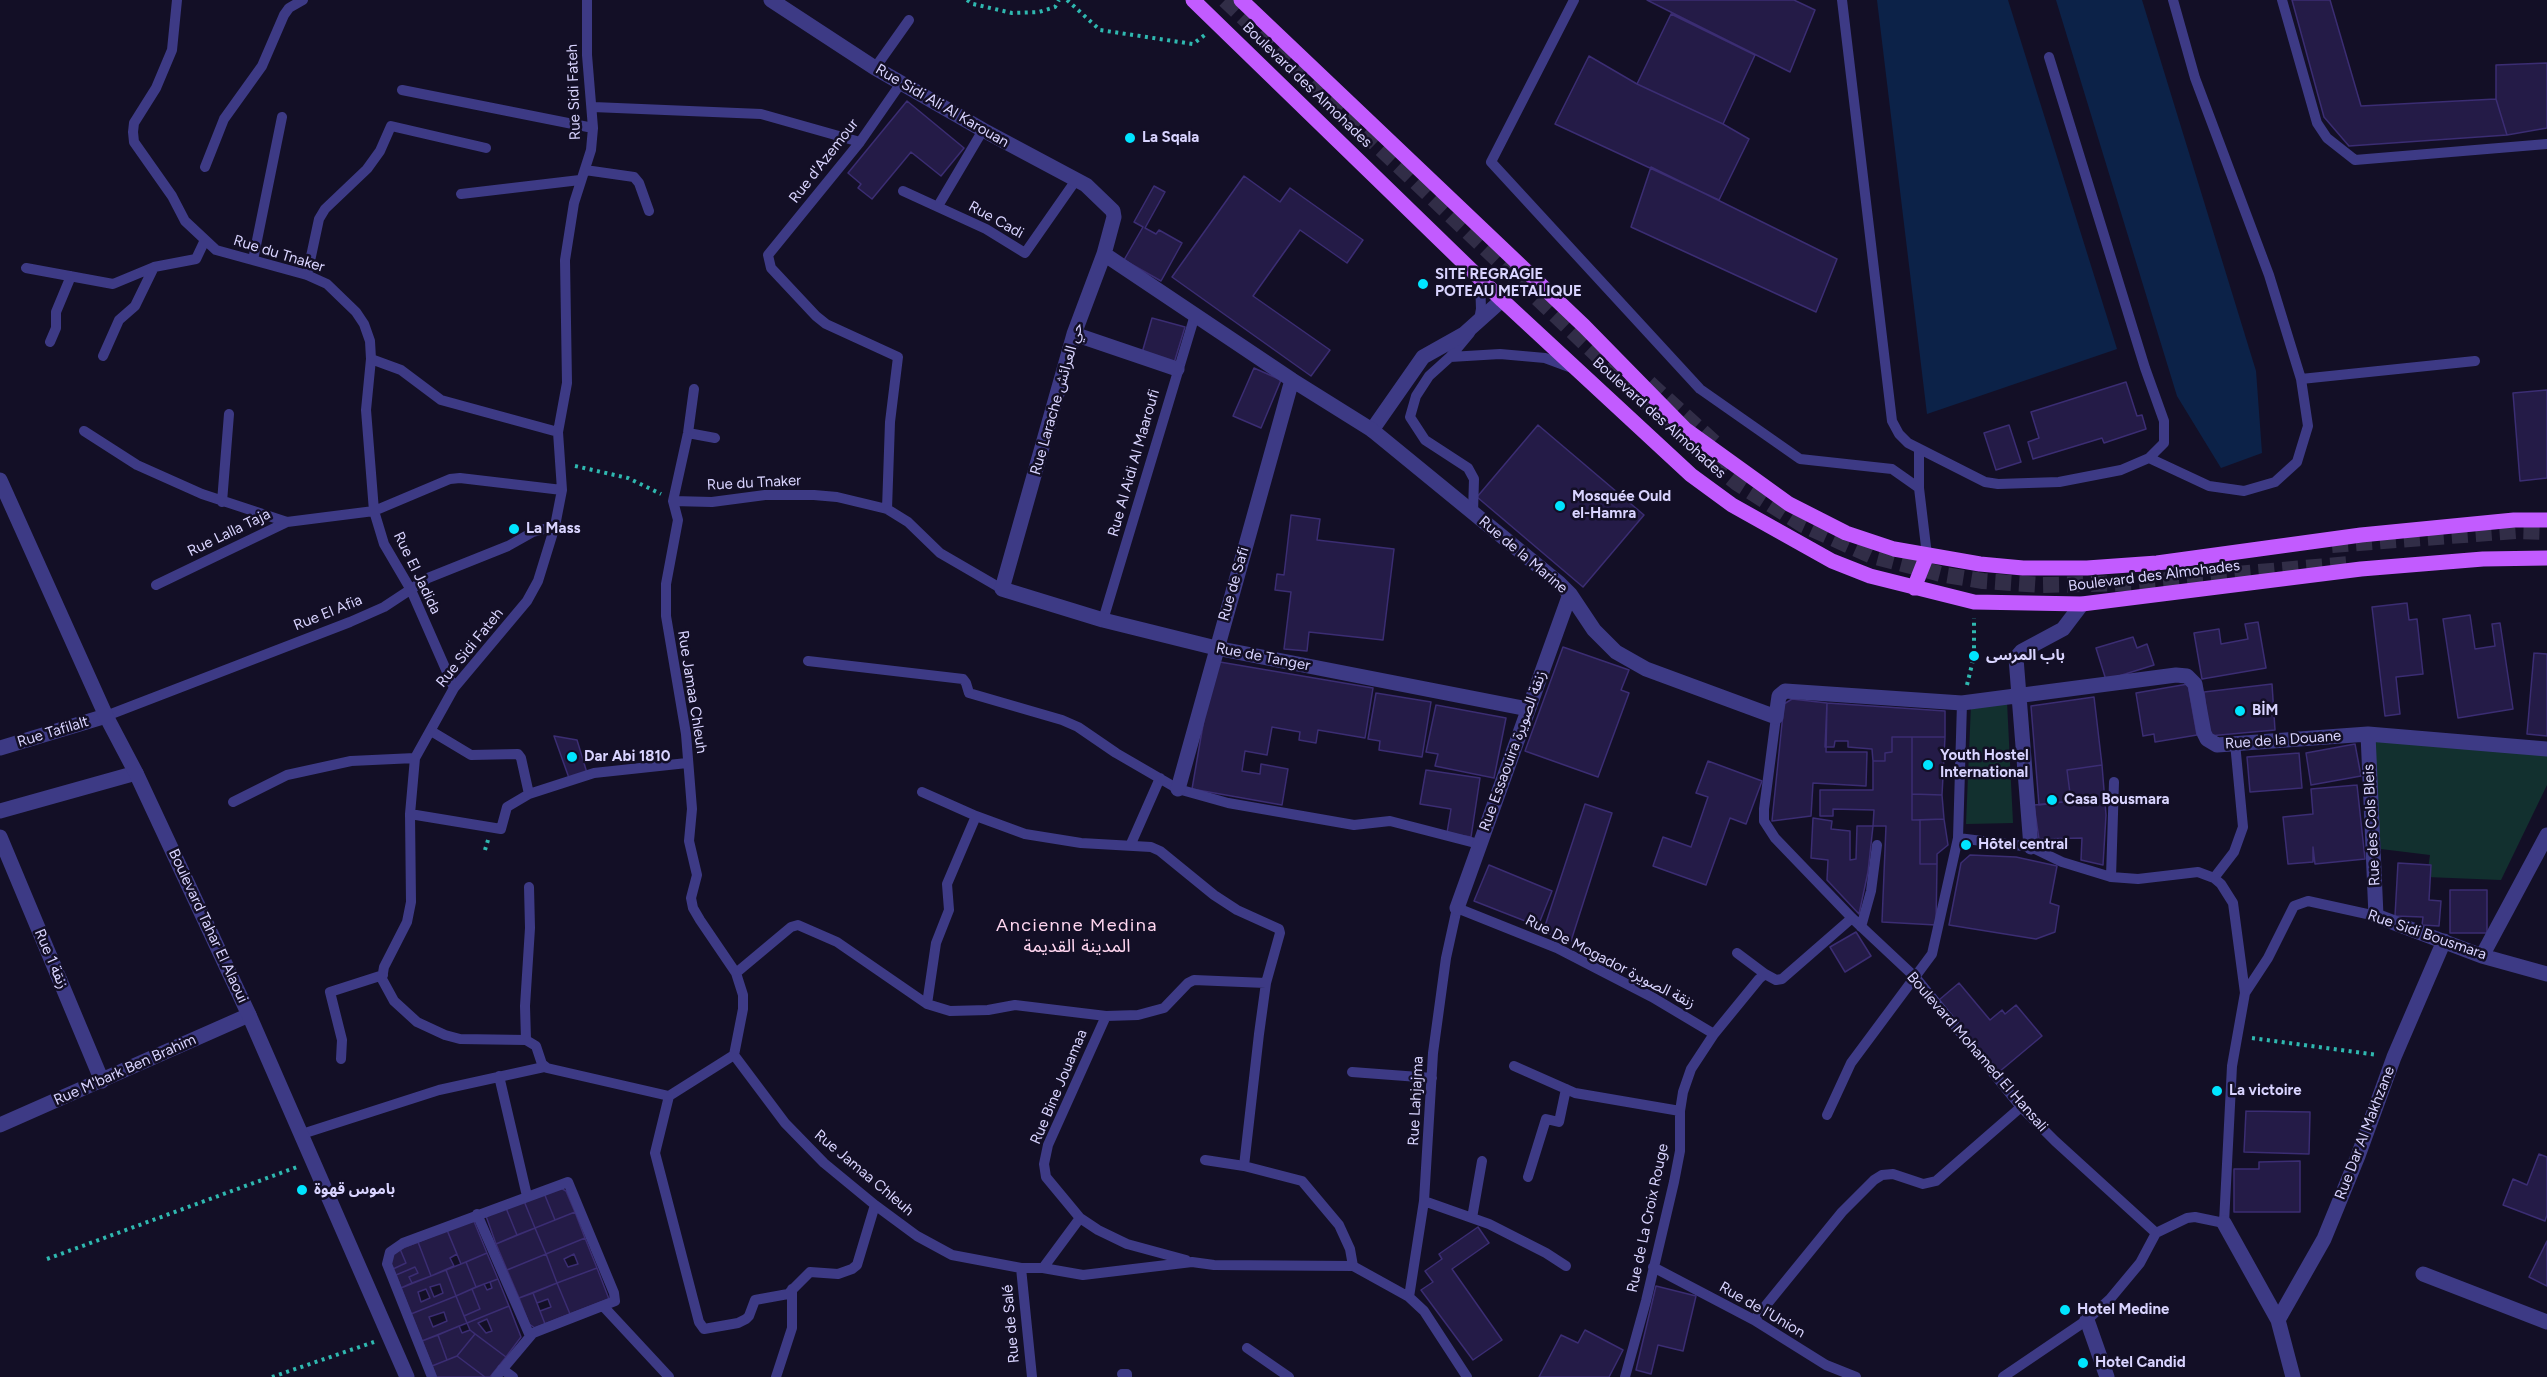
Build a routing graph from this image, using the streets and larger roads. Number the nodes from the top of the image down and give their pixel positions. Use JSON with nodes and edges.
{"nodes":[{"id":1,"x":771,"y":0,"type":"edge"},
{"id":2,"x":1193,"y":0,"type":"edge"},
{"id":3,"x":1241,"y":0,"type":"edge"},
{"id":4,"x":1113,"y":211,"type":"joint"},
{"id":5,"x":1104,"y":254,"type":"junction"},
{"id":6,"x":1502,"y":300,"type":"junction"},
{"id":7,"x":1074,"y":334,"type":"junction"},
{"id":8,"x":1177,"y":369,"type":"road end"},
{"id":9,"x":1292,"y":380,"type":"junction"},
{"id":10,"x":1372,"y":430,"type":"junction"},
{"id":11,"x":0,"y":480,"type":"edge"},
{"id":12,"x":2547,"y":520,"type":"edge"},
{"id":13,"x":1927,"y":555,"type":"junction"},
{"id":14,"x":2547,"y":558,"type":"edge"},
{"id":15,"x":1914,"y":588,"type":"junction"},
{"id":16,"x":1002,"y":589,"type":"joint"},
{"id":17,"x":1570,"y":594,"type":"junction"},
{"id":18,"x":2082,"y":604,"type":"junction"},
{"id":19,"x":1216,"y":648,"type":"junction"},
{"id":20,"x":2021,"y":696,"type":"junction"},
{"id":21,"x":1962,"y":703,"type":"joint"},
{"id":22,"x":1528,"y":709,"type":"junction"},
{"id":23,"x":106,"y":716,"type":"junction"},
{"id":24,"x":2368,"y":734,"type":"junction"},
{"id":25,"x":0,"y":748,"type":"edge"},
{"id":26,"x":2547,"y":749,"type":"edge"},
{"id":27,"x":136,"y":773,"type":"junction"},
{"id":28,"x":1178,"y":789,"type":"road end"},
{"id":29,"x":0,"y":811,"type":"edge"},
{"id":30,"x":2547,"y":835,"type":"edge"},
{"id":31,"x":0,"y":837,"type":"edge"},
{"id":32,"x":2031,"y":847,"type":"road end"},
{"id":33,"x":2541,"y":858,"type":"edge"},
{"id":34,"x":1457,"y":908,"type":"road end"},
{"id":35,"x":2376,"y":916,"type":"joint"},
{"id":36,"x":2444,"y":941,"type":"junction"},
{"id":37,"x":2482,"y":956,"type":"junction"},
{"id":38,"x":2547,"y":974,"type":"edge"},
{"id":39,"x":249,"y":1015,"type":"junction"},
{"id":40,"x":102,"y":1081,"type":"junction"},
{"id":41,"x":0,"y":1125,"type":"edge"},
{"id":42,"x":2224,"y":1223,"type":"road end"},
{"id":43,"x":2422,"y":1274,"type":"dead end"},
{"id":44,"x":2087,"y":1320,"type":"road end"},
{"id":45,"x":2277,"y":1320,"type":"junction"},
{"id":46,"x":2547,"y":1322,"type":"edge"},
{"id":47,"x":2290,"y":1376,"type":"edge"},
{"id":48,"x":407,"y":1377,"type":"edge"},
{"id":49,"x":2107,"y":1377,"type":"edge"}],
"edges":[{"from":1,"to":4,"type":"street","name":"Rue Sidi Ali Al Karouan"},
{"from":2,"to":6,"type":"main road","name":"Boulevard des Almohades"},
{"from":3,"to":13,"type":"main road","name":"Boulevard des Almohades"},
{"from":4,"to":5,"type":"street","name":"Rue Larache حي العرائش"},
{"from":5,"to":7,"type":"street","name":"Rue Larache حي العرائش"},
{"from":5,"to":9,"type":"street","name":"Rue de la Marine"},
{"from":6,"to":10,"type":"street"},
{"from":6,"to":15,"type":"main road","name":"Boulevard des Almohades"},
{"from":7,"to":8,"type":"street"},
{"from":7,"to":16,"type":"street","name":"Rue Larache حي العرائش"},
{"from":9,"to":10,"type":"street","name":"Rue de la Marine"},
{"from":9,"to":19,"type":"street","name":"Rue de Safi"},
{"from":10,"to":17,"type":"street","name":"Rue de la Marine"},
{"from":11,"to":23,"type":"street","name":"Boulevard Tahar El Alaoui"},
{"from":12,"to":13,"type":"main road","name":"Boulevard des Almohades"},
{"from":13,"to":15,"type":"main road"},
{"from":14,"to":18,"type":"main road","name":"Boulevard des Almohades"},
{"from":15,"to":18,"type":"main road","name":"Boulevard des Almohades"},
{"from":16,"to":19,"type":"street","name":"Rue de Tanger"},
{"from":17,"to":21,"type":"street","name":"Rue de la Marine"},
{"from":17,"to":22,"type":"street","name":"Rue Essaouira زنقة الصويرة"},
{"from":18,"to":20,"type":"street"},
{"from":19,"to":22,"type":"street","name":"Rue de Tanger"},
{"from":19,"to":28,"type":"street","name":"Rue de Safi"},
{"from":20,"to":21,"type":"street","name":"Rue de la Douane"},
{"from":20,"to":24,"type":"street","name":"Rue de la Douane"},
{"from":20,"to":32,"type":"street"},
{"from":22,"to":34,"type":"street","name":"Rue Essaouira زنقة الصويرة"},
{"from":23,"to":25,"type":"street","name":"Rue Tafilalt"},
{"from":23,"to":27,"type":"street","name":"Boulevard Tahar El Alaoui"},
{"from":24,"to":26,"type":"street","name":"Rue de la Douane"},
{"from":24,"to":35,"type":"street","name":"Rue des Cols Bleis"},
{"from":27,"to":29,"type":"street"},
{"from":27,"to":39,"type":"street","name":"Boulevard Tahar El Alaoui"},
{"from":30,"to":33,"type":"street"},
{"from":31,"to":40,"type":"street","name":"Rue 1 زنقة"},
{"from":33,"to":37,"type":"street"},
{"from":35,"to":36,"type":"street","name":"Rue Sidi Bousmara"},
{"from":36,"to":37,"type":"street","name":"Rue Sidi Bousmara"},
{"from":36,"to":45,"type":"street","name":"Rue Dar Al Makhzane"},
{"from":37,"to":38,"type":"street","name":"Rue Sidi Bousmara"},
{"from":39,"to":40,"type":"street","name":"Rue M'bark Ben Brahim"},
{"from":39,"to":48,"type":"street","name":"Boulevard Tahar El Alaoui"},
{"from":40,"to":41,"type":"street","name":"Rue M'bark Ben Brahim"},
{"from":42,"to":45,"type":"street"},
{"from":43,"to":46,"type":"street"},
{"from":44,"to":49,"type":"street"},
{"from":45,"to":47,"type":"street"}]}
